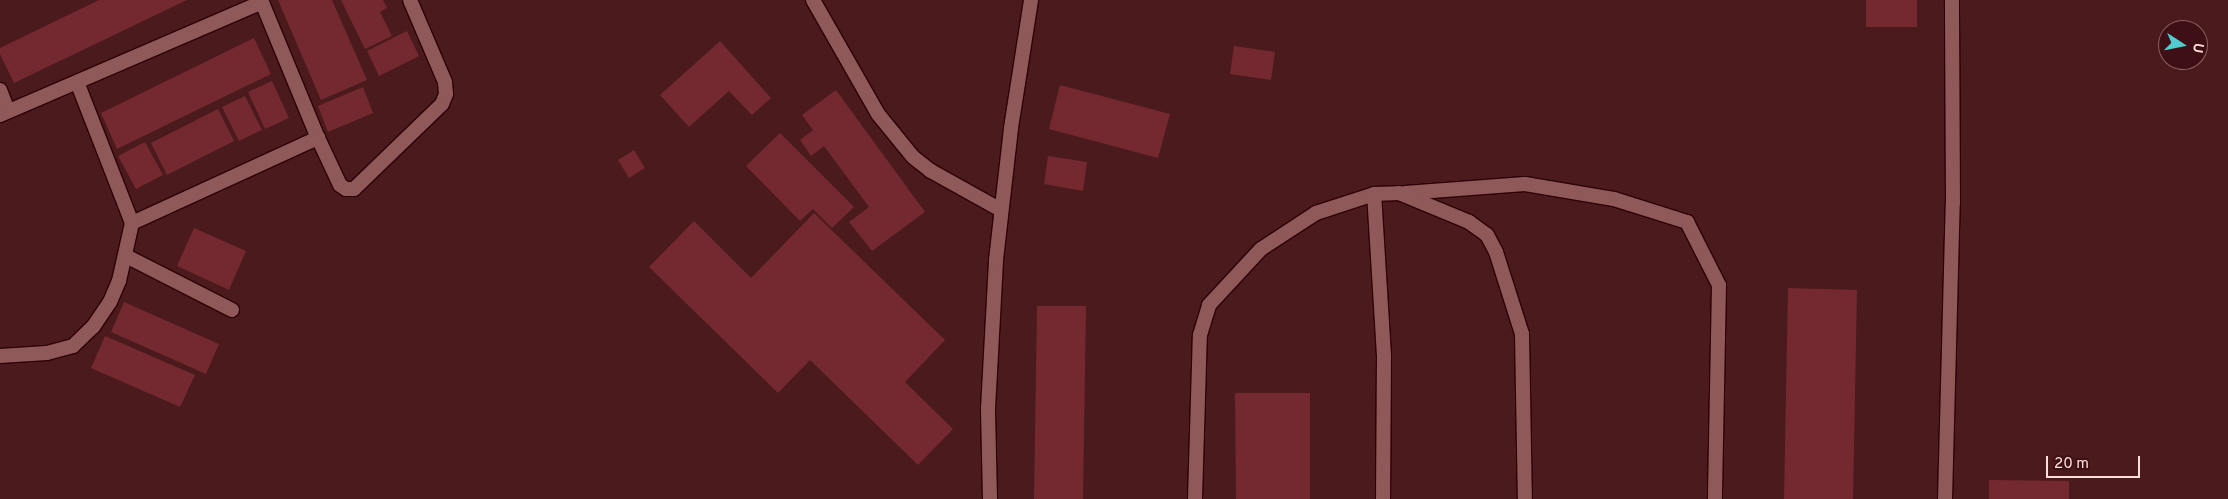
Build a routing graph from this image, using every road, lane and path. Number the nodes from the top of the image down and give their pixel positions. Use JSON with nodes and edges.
{"nodes":[{"id":1,"x":410,"y":0,"type":"edge"},
{"id":2,"x":813,"y":0,"type":"edge"},
{"id":3,"x":1031,"y":0,"type":"edge"},
{"id":4,"x":1952,"y":0,"type":"edge"},
{"id":5,"x":261,"y":1,"type":"edge"},
{"id":6,"x":77,"y":82,"type":"junction"},
{"id":7,"x":0,"y":90,"type":"edge"},
{"id":8,"x":4,"y":113,"type":"edge"},
{"id":9,"x":318,"y":138,"type":"junction"},
{"id":10,"x":1399,"y":193,"type":"junction"},
{"id":11,"x":1374,"y":194,"type":"junction"},
{"id":12,"x":1001,"y":210,"type":"junction"},
{"id":13,"x":132,"y":223,"type":"junction"},
{"id":14,"x":126,"y":256,"type":"junction"},
{"id":15,"x":232,"y":310,"type":"dead end"},
{"id":16,"x":0,"y":356,"type":"edge"},
{"id":17,"x":990,"y":499,"type":"edge"},
{"id":18,"x":1195,"y":499,"type":"edge"},
{"id":19,"x":1383,"y":499,"type":"edge"},
{"id":20,"x":1525,"y":499,"type":"edge"},
{"id":21,"x":1715,"y":499,"type":"edge"},
{"id":22,"x":1945,"y":499,"type":"edge"}],
"edges":[{"from":1,"to":9,"type":"street"},
{"from":2,"to":12,"type":"street"},
{"from":3,"to":12,"type":"street"},
{"from":4,"to":22,"type":"street"},
{"from":5,"to":6,"type":"street"},
{"from":5,"to":9,"type":"street"},
{"from":6,"to":8,"type":"street"},
{"from":6,"to":13,"type":"street"},
{"from":7,"to":8,"type":"street"},
{"from":9,"to":13,"type":"street"},
{"from":10,"to":11,"type":"street"},
{"from":10,"to":20,"type":"street"},
{"from":10,"to":21,"type":"street"},
{"from":11,"to":18,"type":"street"},
{"from":11,"to":19,"type":"street"},
{"from":12,"to":17,"type":"street"},
{"from":13,"to":14,"type":"street"},
{"from":14,"to":15,"type":"street"},
{"from":14,"to":16,"type":"street"}]}
